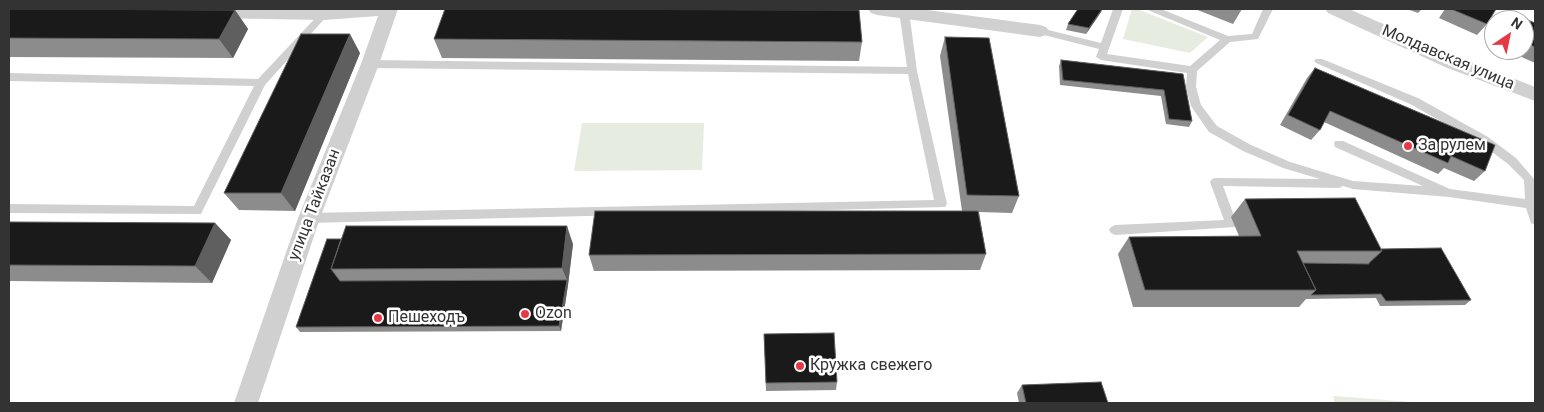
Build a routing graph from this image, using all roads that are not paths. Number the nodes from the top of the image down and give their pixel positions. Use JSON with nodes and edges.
{"nodes":[{"id":1,"x":389,"y":9,"type":"edge"},
{"id":2,"x":877,"y":9,"type":"edge"},
{"id":3,"x":1118,"y":9,"type":"edge"},
{"id":4,"x":1153,"y":9,"type":"edge"},
{"id":5,"x":1268,"y":9,"type":"edge"},
{"id":6,"x":1334,"y":9,"type":"edge"},
{"id":7,"x":194,"y":11,"type":"edge"},
{"id":8,"x":288,"y":11,"type":"edge"},
{"id":9,"x":904,"y":11,"type":"junction"},
{"id":10,"x":324,"y":14,"type":"junction"},
{"id":11,"x":1040,"y":31,"type":"joint"},
{"id":12,"x":1227,"y":39,"type":"junction"},
{"id":13,"x":1104,"y":47,"type":"junction"},
{"id":14,"x":1319,"y":62,"type":"dead end"},
{"id":15,"x":370,"y":64,"type":"junction"},
{"id":16,"x":1192,"y":70,"type":"junction"},
{"id":17,"x":912,"y":72,"type":"junction"},
{"id":18,"x":9,"y":77,"type":"edge"},
{"id":19,"x":261,"y":83,"type":"junction"},
{"id":20,"x":1535,"y":94,"type":"edge"},
{"id":21,"x":1339,"y":144,"type":"dead end"},
{"id":22,"x":1353,"y":184,"type":"junction"},
{"id":23,"x":1449,"y":193,"type":"junction"},
{"id":24,"x":1532,"y":198,"type":"edge"},
{"id":25,"x":9,"y":209,"type":"edge"},
{"id":26,"x":309,"y":218,"type":"junction"},
{"id":27,"x":1535,"y":220,"type":"edge"},
{"id":28,"x":1115,"y":230,"type":"dead end"},
{"id":29,"x":246,"y":403,"type":"edge"}],
"edges":[{"from":1,"to":10,"type":"street"},
{"from":1,"to":15,"type":"street","name":"улица Тайказан"},
{"from":2,"to":9,"type":"street"},
{"from":3,"to":13,"type":"lane"},
{"from":4,"to":12,"type":"lane"},
{"from":5,"to":12,"type":"lane"},
{"from":6,"to":20,"type":"street","name":"Молдавская улица"},
{"from":7,"to":8,"type":"street"},
{"from":8,"to":10,"type":"street"},
{"from":9,"to":11,"type":"street"},
{"from":9,"to":17,"type":"lane"},
{"from":10,"to":19,"type":"lane"},
{"from":11,"to":13,"type":"lane"},
{"from":12,"to":16,"type":"lane"},
{"from":13,"to":16,"type":"lane"},
{"from":14,"to":24,"type":"lane"},
{"from":15,"to":17,"type":"lane"},
{"from":15,"to":26,"type":"street","name":"улица Тайказан"},
{"from":16,"to":22,"type":"lane"},
{"from":17,"to":26,"type":"lane"},
{"from":18,"to":19,"type":"lane"},
{"from":19,"to":25,"type":"lane"},
{"from":21,"to":23,"type":"lane"},
{"from":22,"to":23,"type":"lane"},
{"from":22,"to":28,"type":"lane"},
{"from":23,"to":24,"type":"lane"},
{"from":24,"to":27,"type":"lane"},
{"from":26,"to":29,"type":"street","name":"улица Тайказан"}]}
